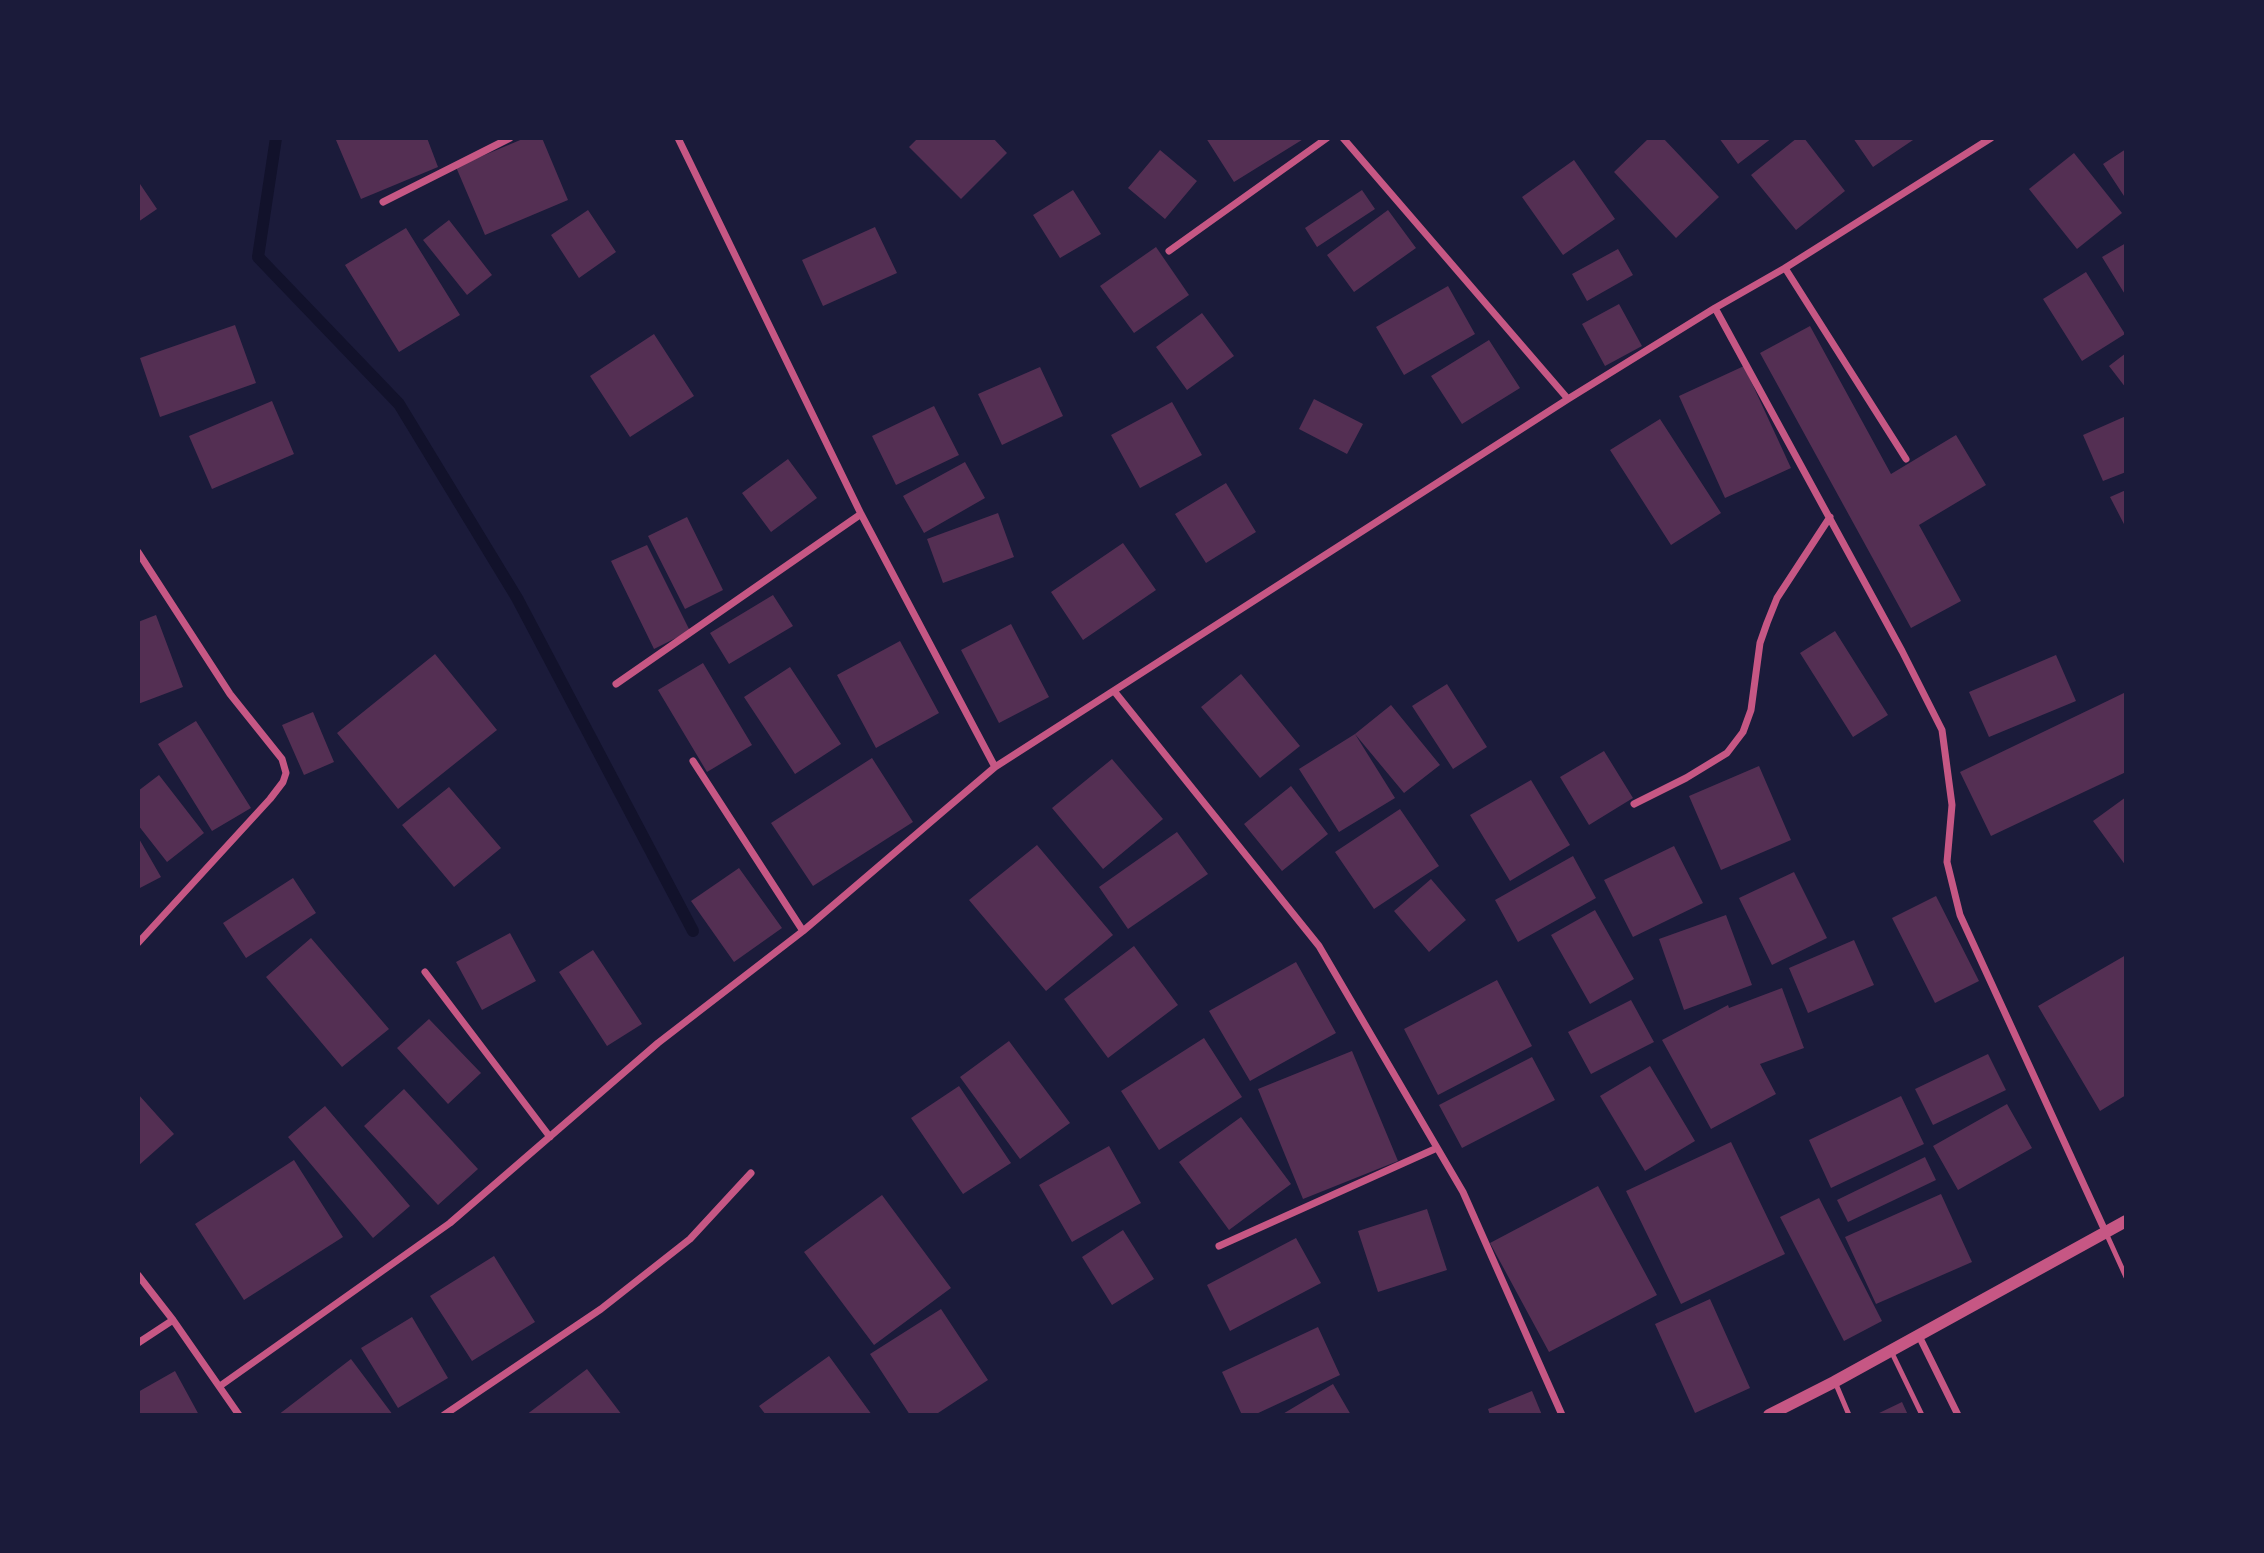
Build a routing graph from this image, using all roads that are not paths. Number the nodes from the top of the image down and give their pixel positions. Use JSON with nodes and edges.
{"nodes":[{"id":1,"x":510,"y":138,"type":"edge"},
{"id":2,"x":678,"y":138,"type":"edge"},
{"id":3,"x":1327,"y":138,"type":"edge"},
{"id":4,"x":1343,"y":138,"type":"edge"},
{"id":5,"x":1990,"y":139,"type":"edge"},
{"id":6,"x":383,"y":202,"type":"dead end"},
{"id":7,"x":1169,"y":251,"type":"dead end"},
{"id":8,"x":1786,"y":268,"type":"junction"},
{"id":9,"x":1715,"y":308,"type":"junction"},
{"id":10,"x":1568,"y":399,"type":"junction"},
{"id":11,"x":1906,"y":459,"type":"dead end"},
{"id":12,"x":861,"y":514,"type":"junction"},
{"id":13,"x":1830,"y":517,"type":"junction"},
{"id":14,"x":138,"y":552,"type":"edge"},
{"id":15,"x":145,"y":564,"type":"junction"},
{"id":16,"x":138,"y":569,"type":"edge"},
{"id":17,"x":616,"y":684,"type":"dead end"},
{"id":18,"x":1114,"y":691,"type":"junction"},
{"id":19,"x":693,"y":761,"type":"dead end"},
{"id":20,"x":995,"y":767,"type":"junction"},
{"id":21,"x":1634,"y":804,"type":"dead end"},
{"id":22,"x":803,"y":931,"type":"junction"},
{"id":23,"x":138,"y":943,"type":"edge"},
{"id":24,"x":425,"y":972,"type":"dead end"},
{"id":25,"x":550,"y":1137,"type":"junction"},
{"id":26,"x":1437,"y":1148,"type":"junction"},
{"id":27,"x":751,"y":1173,"type":"dead end"},
{"id":28,"x":2126,"y":1221,"type":"edge"},
{"id":29,"x":2106,"y":1233,"type":"junction"},
{"id":30,"x":1219,"y":1247,"type":"dead end"},
{"id":31,"x":138,"y":1275,"type":"edge"},
{"id":32,"x":2126,"y":1277,"type":"edge"},
{"id":33,"x":173,"y":1320,"type":"junction"},
{"id":34,"x":1918,"y":1334,"type":"junction"},
{"id":35,"x":138,"y":1343,"type":"edge"},
{"id":36,"x":1890,"y":1349,"type":"junction"},
{"id":37,"x":1834,"y":1382,"type":"junction"},
{"id":38,"x":220,"y":1386,"type":"junction"},
{"id":39,"x":239,"y":1415,"type":"edge"},
{"id":40,"x":444,"y":1415,"type":"edge"},
{"id":41,"x":1562,"y":1415,"type":"edge"},
{"id":42,"x":1769,"y":1415,"type":"edge"},
{"id":43,"x":1849,"y":1415,"type":"edge"},
{"id":44,"x":1922,"y":1415,"type":"edge"},
{"id":45,"x":1958,"y":1415,"type":"edge"}],
"edges":[{"from":1,"to":6,"type":"street"},
{"from":2,"to":12,"type":"street"},
{"from":3,"to":7,"type":"street"},
{"from":4,"to":10,"type":"street"},
{"from":5,"to":8,"type":"street"},
{"from":8,"to":9,"type":"street"},
{"from":8,"to":11,"type":"street"},
{"from":9,"to":10,"type":"street"},
{"from":9,"to":13,"type":"street"},
{"from":10,"to":18,"type":"street"},
{"from":12,"to":17,"type":"street"},
{"from":12,"to":20,"type":"street"},
{"from":13,"to":21,"type":"street"},
{"from":13,"to":29,"type":"street"},
{"from":14,"to":15,"type":"street"},
{"from":15,"to":16,"type":"street"},
{"from":15,"to":23,"type":"street"},
{"from":18,"to":20,"type":"street"},
{"from":18,"to":26,"type":"street"},
{"from":19,"to":22,"type":"street"},
{"from":20,"to":22,"type":"street"},
{"from":22,"to":25,"type":"street"},
{"from":24,"to":25,"type":"street"},
{"from":25,"to":38,"type":"street"},
{"from":26,"to":30,"type":"street"},
{"from":26,"to":41,"type":"street"},
{"from":27,"to":40,"type":"street"},
{"from":28,"to":29,"type":"street"},
{"from":29,"to":32,"type":"lane"},
{"from":29,"to":34,"type":"street"},
{"from":31,"to":33,"type":"street"},
{"from":33,"to":35,"type":"street"},
{"from":33,"to":38,"type":"street"},
{"from":34,"to":36,"type":"street"},
{"from":34,"to":45,"type":"street"},
{"from":36,"to":37,"type":"street"},
{"from":36,"to":44,"type":"lane"},
{"from":37,"to":42,"type":"street"},
{"from":37,"to":43,"type":"lane"},
{"from":38,"to":39,"type":"street"}]}
